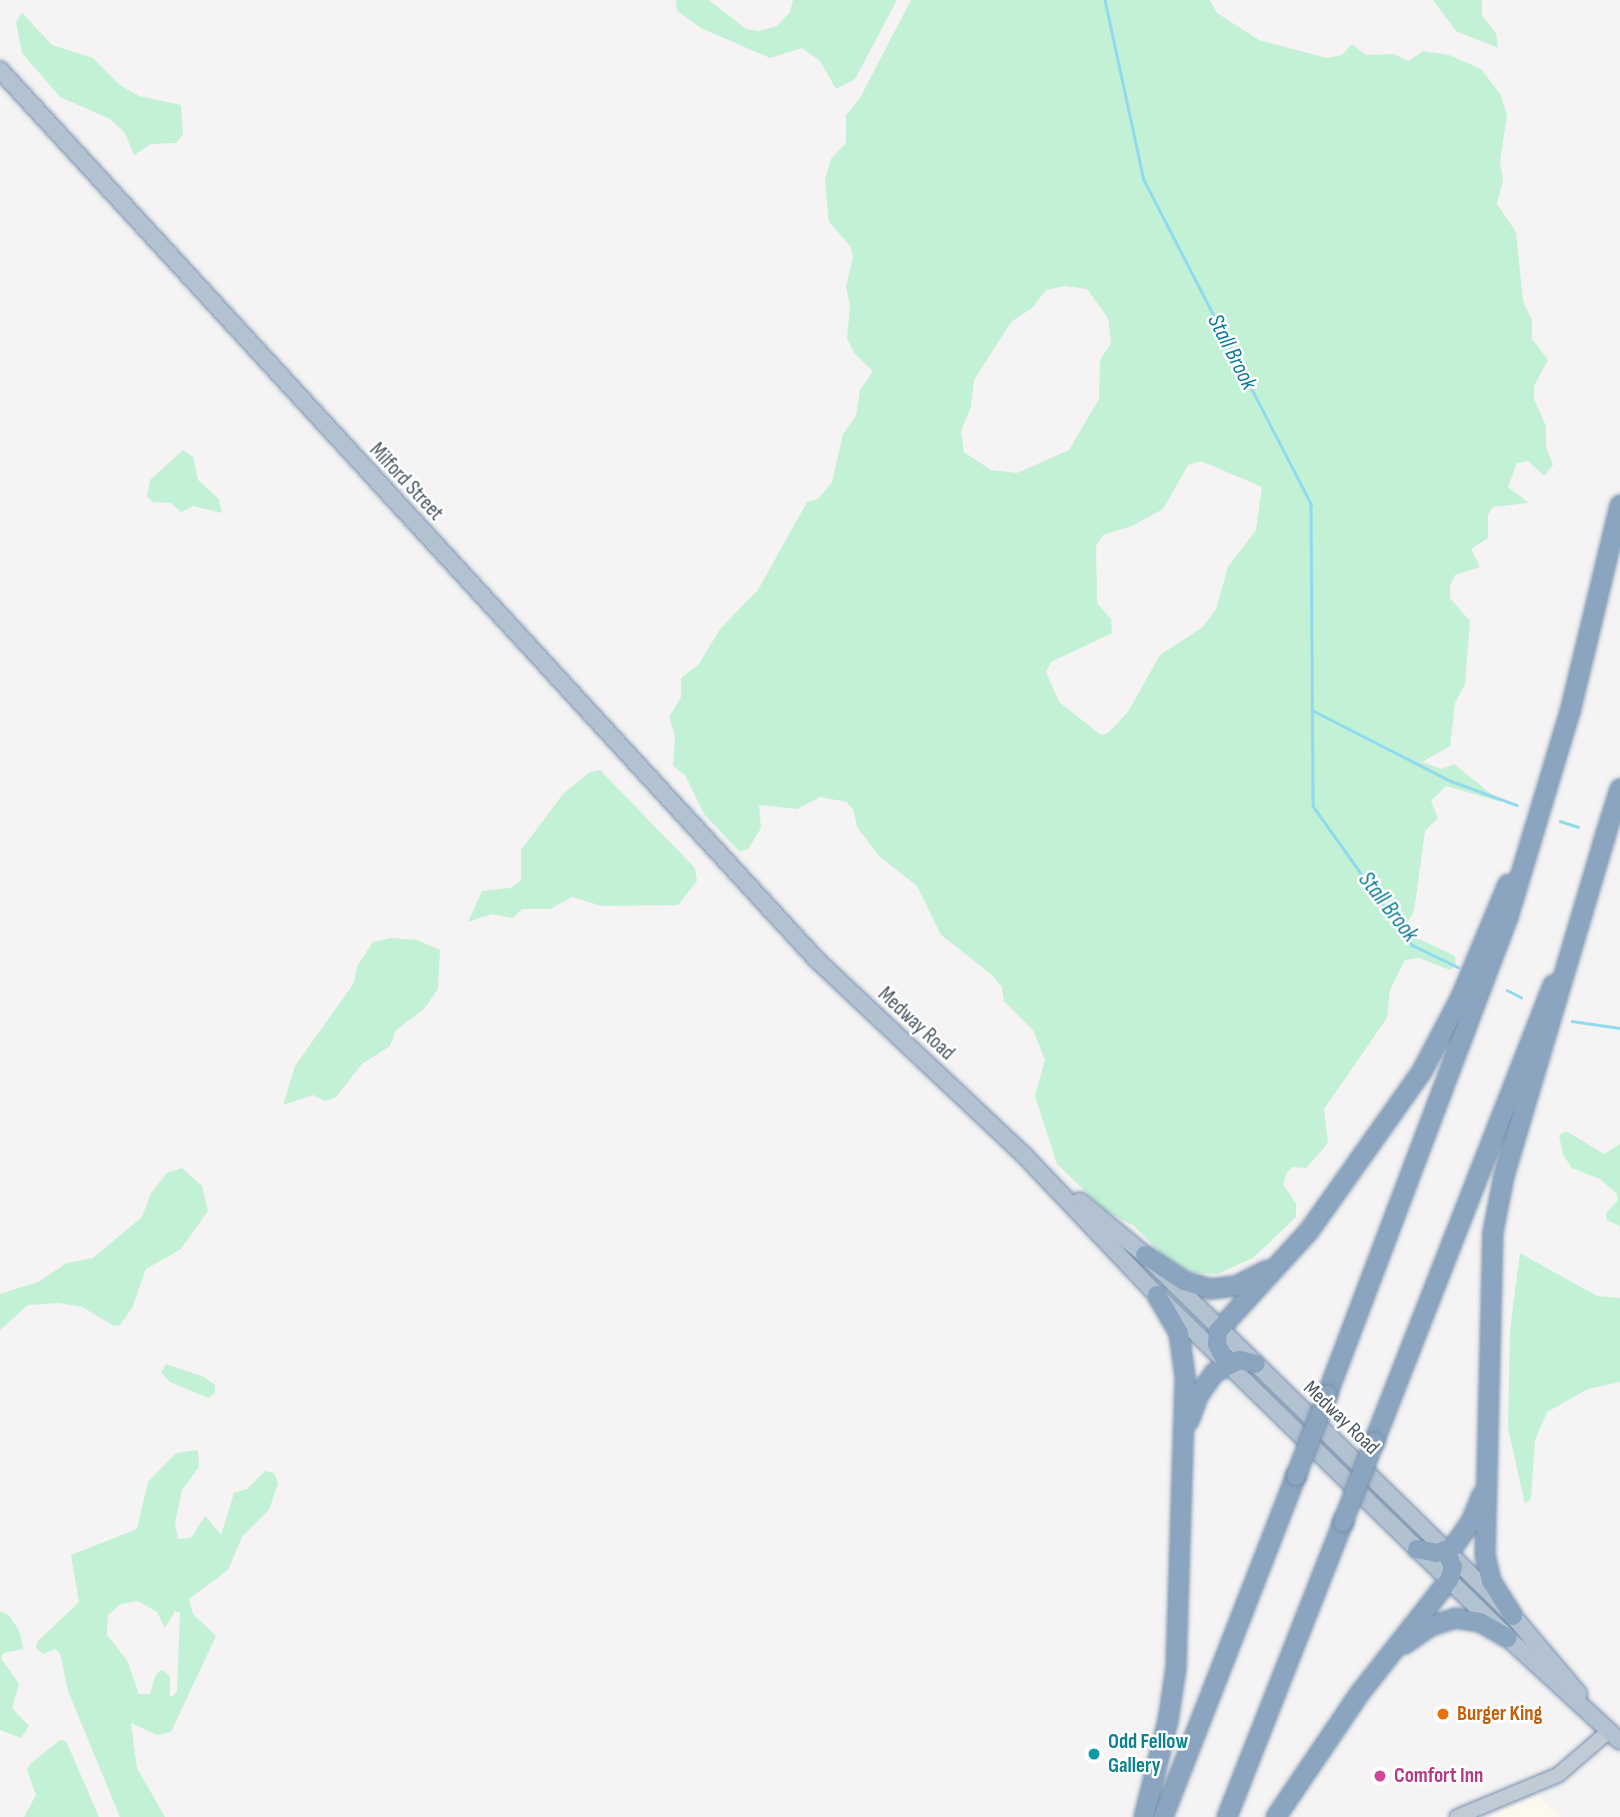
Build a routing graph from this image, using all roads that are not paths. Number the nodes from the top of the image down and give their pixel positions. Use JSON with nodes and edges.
{"nodes":[{"id":1,"x":0,"y":70,"type":"edge"},
{"id":2,"x":1620,"y":505,"type":"edge"},
{"id":3,"x":1551,"y":780,"type":"junction"},
{"id":4,"x":1620,"y":789,"type":"edge"},
{"id":5,"x":1606,"y":833,"type":"junction"},
{"id":6,"x":781,"y":922,"type":"joint"},
{"id":7,"x":1024,"y":1155,"type":"junction"},
{"id":8,"x":1296,"y":1247,"type":"junction"},
{"id":9,"x":1145,"y":1255,"type":"junction"},
{"id":10,"x":1157,"y":1295,"type":"junction"},
{"id":11,"x":1219,"y":1329,"type":"junction"},
{"id":12,"x":1227,"y":1364,"type":"junction"},
{"id":13,"x":1256,"y":1364,"type":"junction"},
{"id":14,"x":1182,"y":1448,"type":"junction"},
{"id":15,"x":1487,"y":1467,"type":"junction"},
{"id":16,"x":1417,"y":1549,"type":"junction"},
{"id":17,"x":1446,"y":1550,"type":"junction"},
{"id":18,"x":1449,"y":1580,"type":"junction"},
{"id":19,"x":1513,"y":1616,"type":"junction"},
{"id":20,"x":1508,"y":1638,"type":"junction"},
{"id":21,"x":1371,"y":1679,"type":"junction"},
{"id":22,"x":1615,"y":1736,"type":"edge"},
{"id":23,"x":1144,"y":1817,"type":"edge"},
{"id":24,"x":1163,"y":1817,"type":"edge"},
{"id":25,"x":1227,"y":1817,"type":"edge"},
{"id":26,"x":1276,"y":1817,"type":"edge"},
{"id":27,"x":1457,"y":1817,"type":"edge"}],
"edges":[{"from":1,"to":6,"type":"main road","name":"Milford Street"},
{"from":2,"to":3,"type":"highway"},
{"from":3,"to":8,"type":"highway"},
{"from":3,"to":24,"type":"highway","bridge":true},
{"from":4,"to":5,"type":"highway"},
{"from":5,"to":15,"type":"highway"},
{"from":5,"to":25,"type":"highway","bridge":true},
{"from":6,"to":7,"type":"main road","name":"Medway Road"},
{"from":7,"to":9,"type":"main road","name":"Medway Road"},
{"from":7,"to":10,"type":"main road","name":"Medway Road"},
{"from":8,"to":9,"type":"highway"},
{"from":8,"to":11,"type":"highway"},
{"from":9,"to":11,"type":"main road","name":"Medway Road"},
{"from":10,"to":12,"type":"main road","name":"Medway Road"},
{"from":10,"to":14,"type":"highway"},
{"from":11,"to":12,"type":"highway"},
{"from":11,"to":13,"type":"main road","name":"Medway Road"},
{"from":12,"to":13,"type":"highway"},
{"from":12,"to":14,"type":"highway"},
{"from":12,"to":16,"type":"main road","name":"Medway Road"},
{"from":13,"to":17,"type":"main road","name":"Medway Road"},
{"from":14,"to":23,"type":"highway"},
{"from":15,"to":17,"type":"highway"},
{"from":15,"to":19,"type":"highway"},
{"from":16,"to":17,"type":"highway"},
{"from":16,"to":18,"type":"main road","name":"Medway Road"},
{"from":17,"to":18,"type":"highway"},
{"from":17,"to":19,"type":"main road","name":"Medway Road"},
{"from":18,"to":20,"type":"main road","name":"Medway Road"},
{"from":18,"to":21,"type":"highway"},
{"from":19,"to":22,"type":"main road","name":"Medway Road"},
{"from":20,"to":21,"type":"highway"},
{"from":20,"to":22,"type":"main road","name":"Medway Road"},
{"from":21,"to":26,"type":"highway"},
{"from":22,"to":27,"type":"main road"}]}
